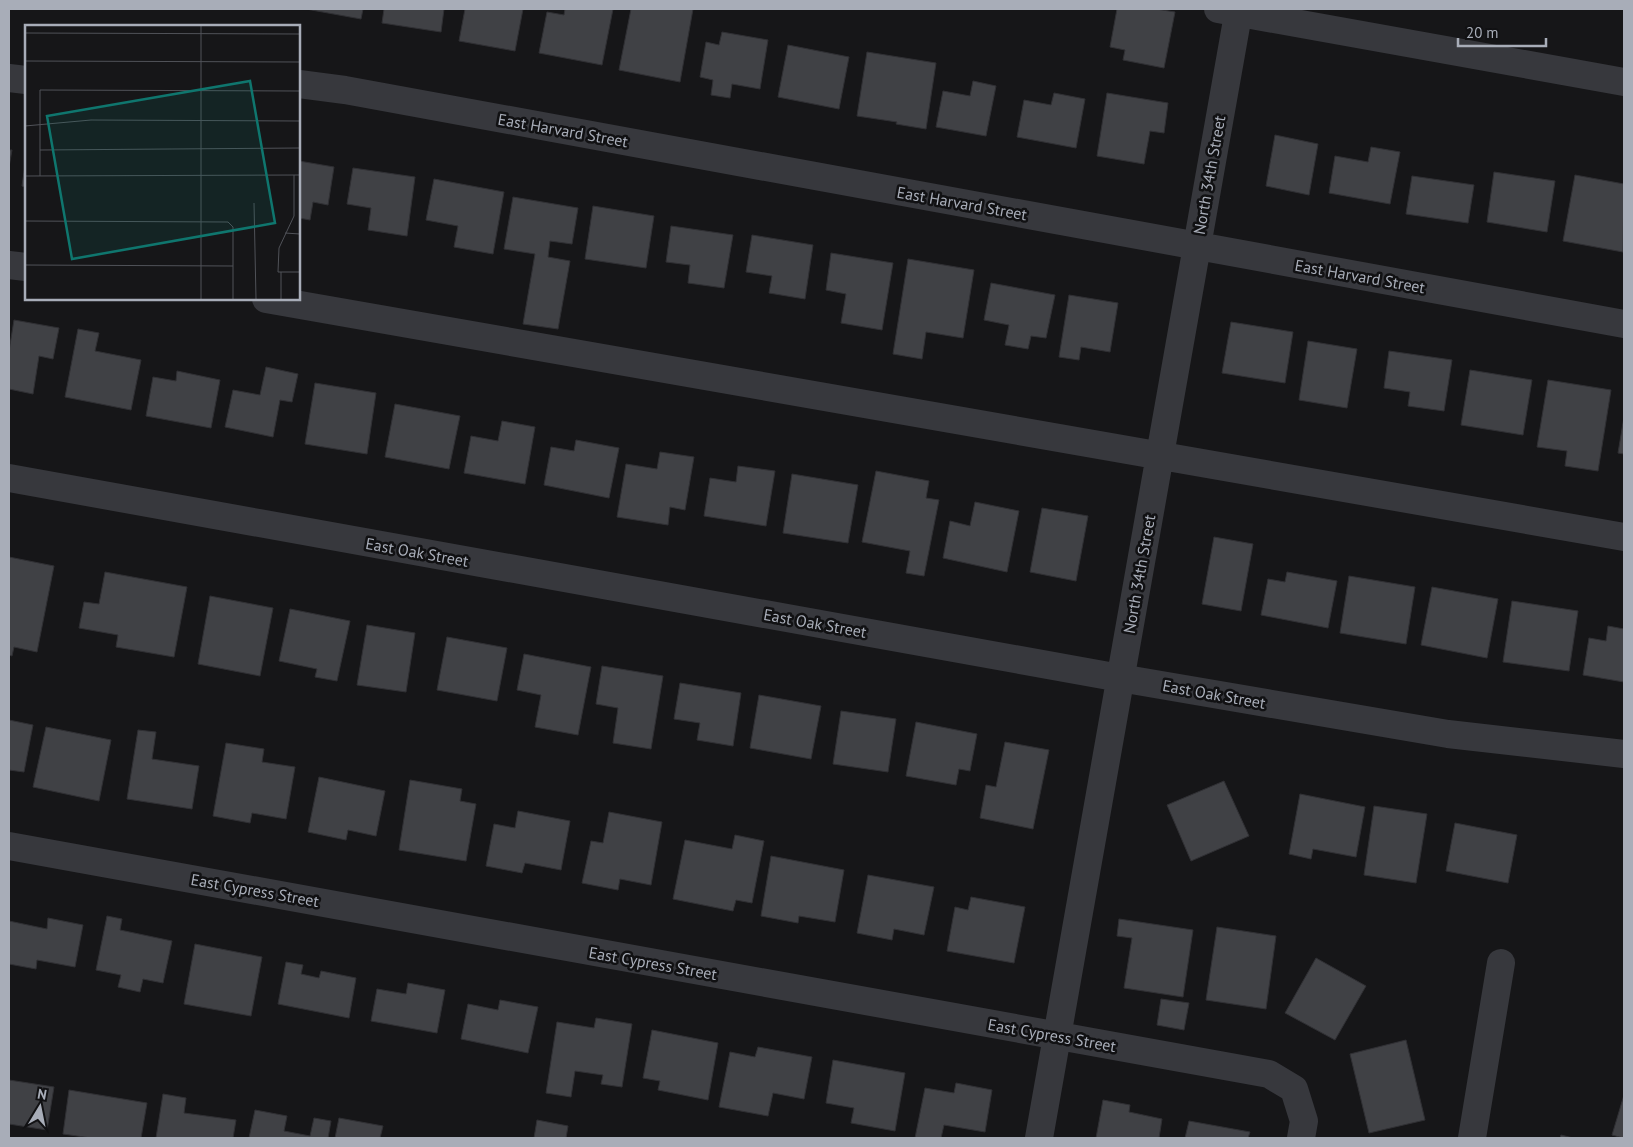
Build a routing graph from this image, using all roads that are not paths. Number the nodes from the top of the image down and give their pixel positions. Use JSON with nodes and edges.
{"nodes":[{"id":1,"x":1232,"y":10,"type":"edge"},
{"id":2,"x":9,"y":78,"type":"edge"},
{"id":3,"x":25,"y":80,"type":"edge"},
{"id":4,"x":1624,"y":82,"type":"edge"},
{"id":5,"x":300,"y":84,"type":"edge"},
{"id":6,"x":1197,"y":246,"type":"junction"},
{"id":7,"x":9,"y":265,"type":"edge"},
{"id":8,"x":25,"y":267,"type":"edge"},
{"id":9,"x":272,"y":300,"type":"edge"},
{"id":10,"x":1624,"y":324,"type":"edge"},
{"id":11,"x":1160,"y":455,"type":"junction"},
{"id":12,"x":9,"y":478,"type":"edge"},
{"id":13,"x":1624,"y":537,"type":"edge"},
{"id":14,"x":1120,"y":678,"type":"junction"},
{"id":15,"x":1624,"y":754,"type":"edge"},
{"id":16,"x":9,"y":846,"type":"edge"},
{"id":17,"x":1501,"y":963,"type":"dead end"},
{"id":18,"x":1056,"y":1036,"type":"junction"},
{"id":19,"x":1039,"y":1138,"type":"edge"},
{"id":20,"x":1301,"y":1138,"type":"edge"},
{"id":21,"x":1472,"y":1138,"type":"edge"}],
"edges":[{"from":1,"to":4,"type":"street"},
{"from":1,"to":6,"type":"street","name":"North 34th Street"},
{"from":2,"to":3,"type":"street"},
{"from":5,"to":6,"type":"street","name":"East Harvard Street"},
{"from":6,"to":10,"type":"street","name":"East Harvard Street"},
{"from":6,"to":11,"type":"street","name":"North 34th Street"},
{"from":7,"to":8,"type":"street"},
{"from":9,"to":11,"type":"street"},
{"from":11,"to":13,"type":"street"},
{"from":11,"to":14,"type":"street","name":"North 34th Street"},
{"from":12,"to":14,"type":"street","name":"East Oak Street"},
{"from":14,"to":15,"type":"street","name":"East Oak Street"},
{"from":14,"to":18,"type":"street","name":"North 34th Street"},
{"from":16,"to":18,"type":"street","name":"East Cypress Street"},
{"from":17,"to":21,"type":"street"},
{"from":18,"to":19,"type":"street","name":"North 34th Street"},
{"from":18,"to":20,"type":"street","name":"East Cypress Street"}]}
